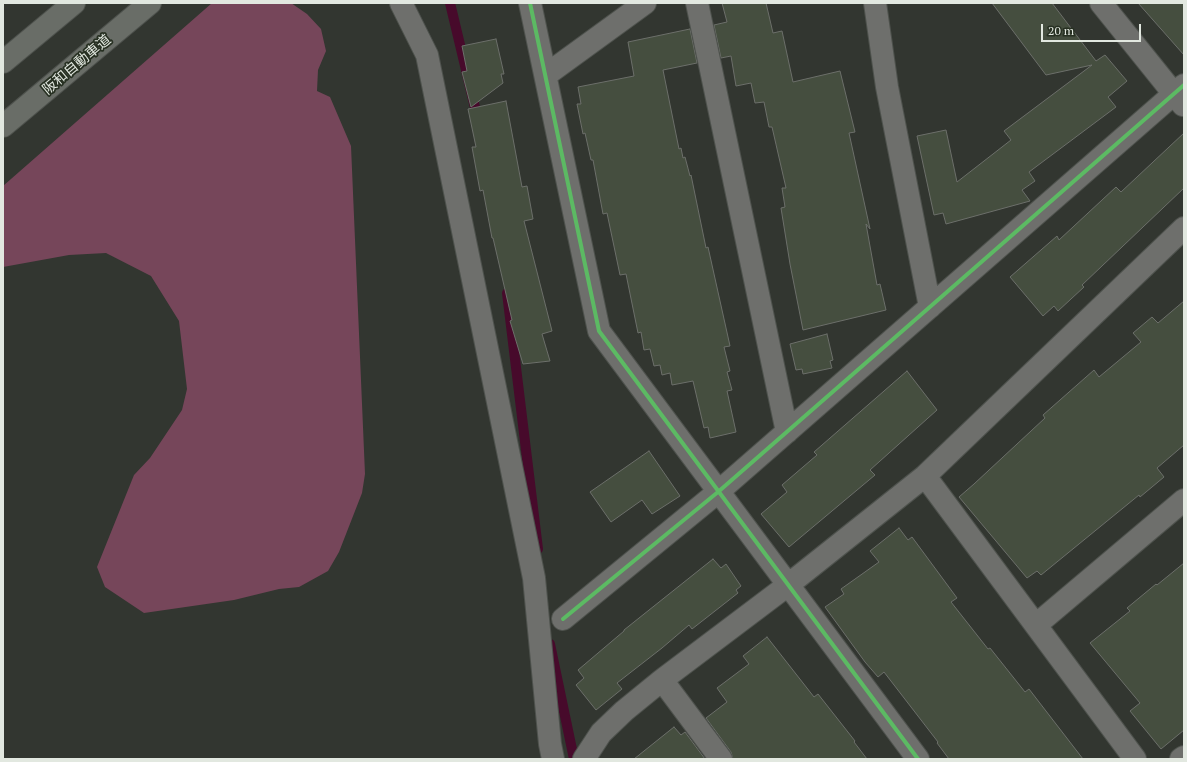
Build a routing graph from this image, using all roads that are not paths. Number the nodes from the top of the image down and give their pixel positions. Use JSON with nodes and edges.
{"nodes":[{"id":1,"x":74,"y":3,"type":"edge"},
{"id":2,"x":150,"y":3,"type":"edge"},
{"id":3,"x":401,"y":3,"type":"edge"},
{"id":4,"x":530,"y":3,"type":"edge"},
{"id":5,"x":645,"y":3,"type":"edge"},
{"id":6,"x":697,"y":3,"type":"edge"},
{"id":7,"x":875,"y":3,"type":"edge"},
{"id":8,"x":1101,"y":3,"type":"edge"},
{"id":9,"x":3,"y":62,"type":"edge"},
{"id":10,"x":546,"y":75,"type":"junction"},
{"id":11,"x":1181,"y":95,"type":"edge"},
{"id":12,"x":3,"y":126,"type":"edge"},
{"id":13,"x":1184,"y":228,"type":"edge"},
{"id":14,"x":930,"y":307,"type":"junction"},
{"id":15,"x":787,"y":432,"type":"junction"},
{"id":16,"x":925,"y":476,"type":"junction"},
{"id":17,"x":718,"y":492,"type":"junction"},
{"id":18,"x":1184,"y":500,"type":"edge"},
{"id":19,"x":788,"y":585,"type":"junction"},
{"id":20,"x":563,"y":619,"type":"dead end"},
{"id":21,"x":1036,"y":625,"type":"junction"},
{"id":22,"x":662,"y":680,"type":"junction"},
{"id":23,"x":1184,"y":757,"type":"edge"},
{"id":24,"x":553,"y":759,"type":"edge"},
{"id":25,"x":584,"y":759,"type":"edge"},
{"id":26,"x":720,"y":759,"type":"edge"},
{"id":27,"x":918,"y":759,"type":"edge"},
{"id":28,"x":1135,"y":759,"type":"edge"},
{"id":29,"x":1181,"y":759,"type":"edge"}],
"edges":[{"from":1,"to":9,"type":"highway"},
{"from":2,"to":12,"type":"highway","name":"阪和自動車道"},
{"from":3,"to":24,"type":"street"},
{"from":4,"to":10,"type":"street"},
{"from":5,"to":10,"type":"street"},
{"from":6,"to":15,"type":"street"},
{"from":7,"to":14,"type":"street"},
{"from":8,"to":11,"type":"street"},
{"from":10,"to":17,"type":"street"},
{"from":11,"to":14,"type":"street"},
{"from":13,"to":16,"type":"street"},
{"from":14,"to":15,"type":"street"},
{"from":15,"to":17,"type":"street"},
{"from":16,"to":19,"type":"street"},
{"from":16,"to":21,"type":"street"},
{"from":17,"to":19,"type":"street"},
{"from":17,"to":20,"type":"street"},
{"from":18,"to":21,"type":"street"},
{"from":19,"to":22,"type":"street"},
{"from":19,"to":27,"type":"street"},
{"from":21,"to":28,"type":"street"},
{"from":22,"to":25,"type":"street"},
{"from":22,"to":26,"type":"street"},
{"from":23,"to":29,"type":"street"}]}
